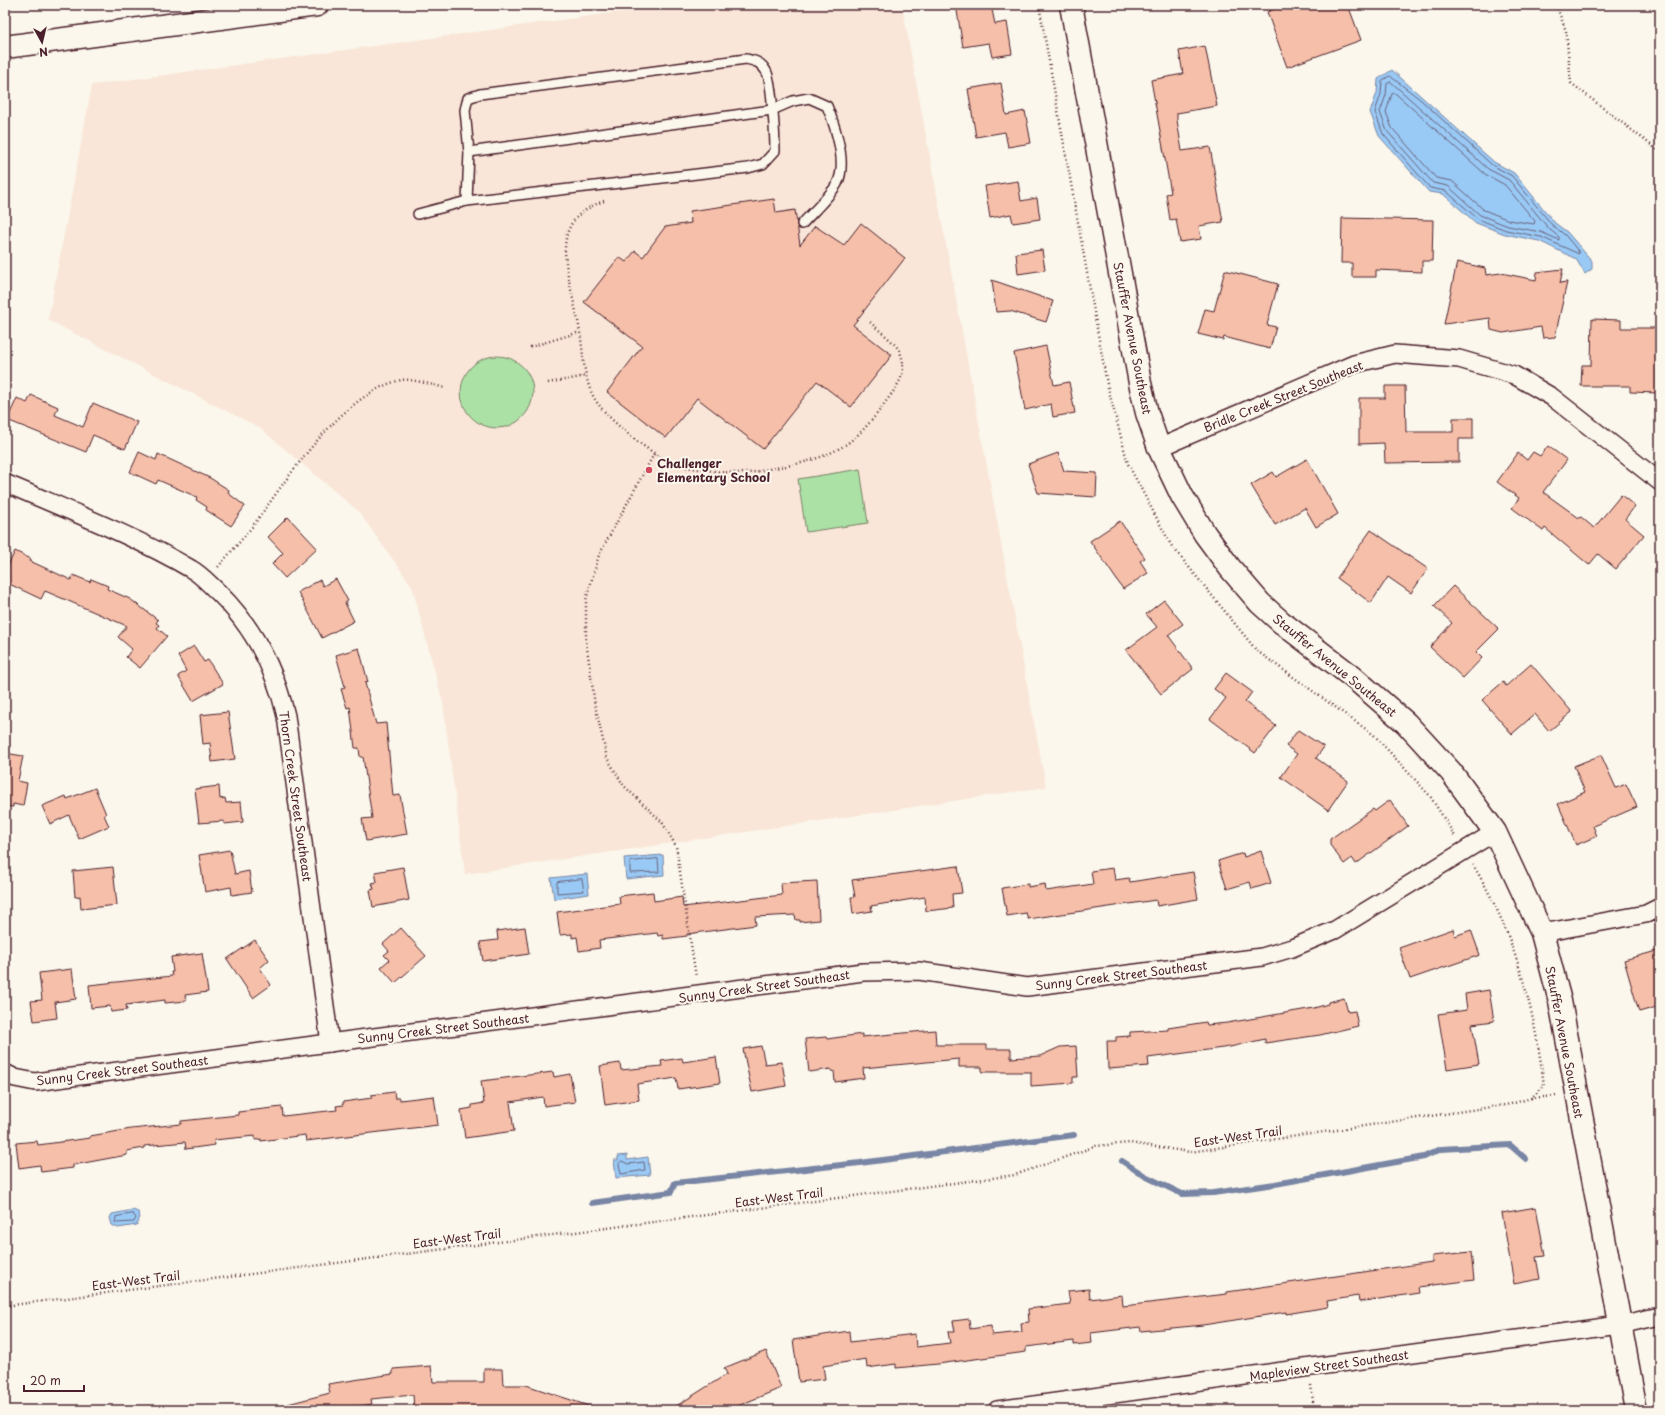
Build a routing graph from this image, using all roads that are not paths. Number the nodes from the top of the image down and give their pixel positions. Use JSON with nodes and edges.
{"nodes":[{"id":1,"x":317,"y":5,"type":"edge"},
{"id":2,"x":1071,"y":5,"type":"edge"},
{"id":3,"x":5,"y":47,"type":"edge"},
{"id":4,"x":772,"y":110,"type":"junction"},
{"id":5,"x":469,"y":152,"type":"junction"},
{"id":6,"x":467,"y":201,"type":"junction"},
{"id":7,"x":418,"y":214,"type":"dead end"},
{"id":8,"x":802,"y":224,"type":"dead end"},
{"id":9,"x":1159,"y":448,"type":"junction"},
{"id":10,"x":1660,"y":482,"type":"edge"},
{"id":11,"x":5,"y":483,"type":"edge"},
{"id":12,"x":1495,"y":832,"type":"junction"},
{"id":13,"x":1660,"y":907,"type":"edge"},
{"id":14,"x":1542,"y":933,"type":"junction"},
{"id":15,"x":330,"y":1043,"type":"junction"},
{"id":16,"x":5,"y":1073,"type":"edge"},
{"id":17,"x":1660,"y":1316,"type":"edge"},
{"id":18,"x":1619,"y":1325,"type":"junction"},
{"id":19,"x":997,"y":1410,"type":"edge"},
{"id":20,"x":1636,"y":1410,"type":"edge"}],
"edges":[{"from":1,"to":3,"type":"street"},
{"from":2,"to":9,"type":"street","name":"Stauffer Avenue Southeast"},
{"from":4,"to":5,"type":"lane"},
{"from":4,"to":5,"type":"lane"},
{"from":4,"to":6,"type":"lane"},
{"from":4,"to":8,"type":"lane"},
{"from":5,"to":6,"type":"lane"},
{"from":6,"to":7,"type":"lane"},
{"from":9,"to":10,"type":"street","name":"Bridle Creek Street Southeast"},
{"from":9,"to":12,"type":"street","name":"Stauffer Avenue Southeast"},
{"from":11,"to":15,"type":"street","name":"Thorn Creek Street Southeast"},
{"from":12,"to":14,"type":"street","name":"Stauffer Avenue Southeast"},
{"from":12,"to":15,"type":"street","name":"Sunny Creek Street Southeast"},
{"from":13,"to":14,"type":"street"},
{"from":14,"to":18,"type":"street","name":"Stauffer Avenue Southeast"},
{"from":15,"to":16,"type":"street","name":"Sunny Creek Street Southeast"},
{"from":17,"to":18,"type":"street","name":"Mapleview Street Southeast"},
{"from":18,"to":19,"type":"street","name":"Mapleview Street Southeast"},
{"from":18,"to":20,"type":"street","name":"Stauffer Avenue Southeast"}]}
